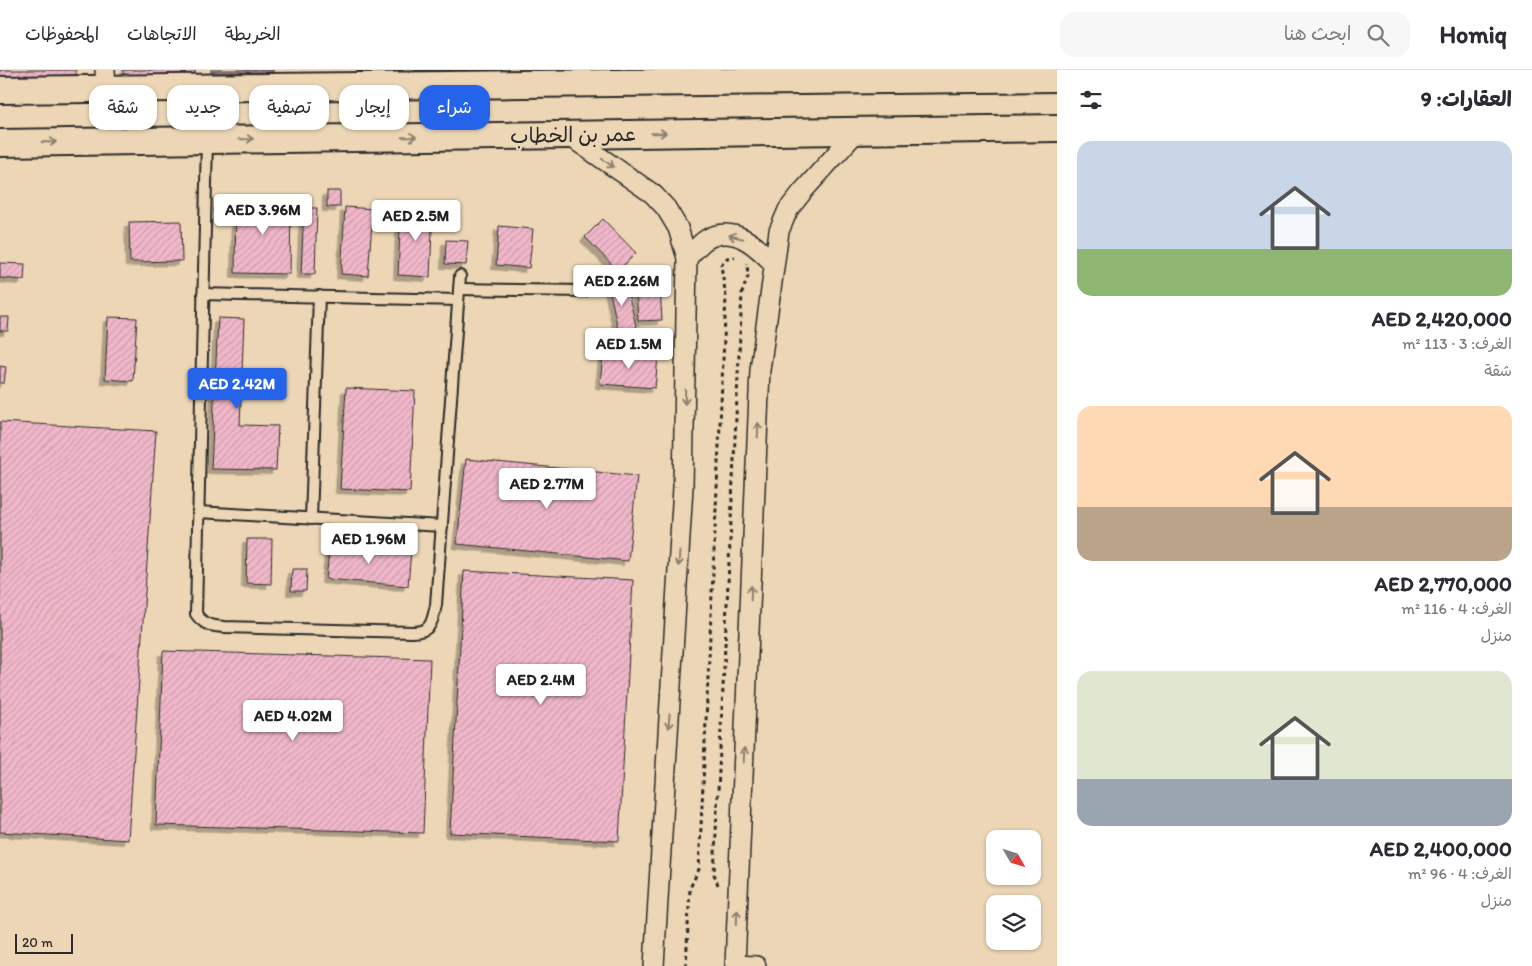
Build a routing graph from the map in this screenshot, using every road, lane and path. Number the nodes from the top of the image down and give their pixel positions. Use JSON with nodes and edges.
{"nodes":[{"id":1,"x":1000,"y":74,"type":"edge"},
{"id":2,"x":755,"y":76,"type":"edge"},
{"id":3,"x":782,"y":76,"type":"edge"},
{"id":4,"x":571,"y":77,"type":"edge"},
{"id":5,"x":340,"y":78,"type":"edge"},
{"id":6,"x":1057,"y":78,"type":"edge"},
{"id":7,"x":105,"y":80,"type":"edge"},
{"id":8,"x":0,"y":90,"type":"edge"},
{"id":9,"x":1057,"y":128,"type":"edge"},
{"id":10,"x":858,"y":130,"type":"junction"},
{"id":11,"x":568,"y":135,"type":"junction"},
{"id":12,"x":207,"y":139,"type":"junction"},
{"id":13,"x":0,"y":143,"type":"edge"},
{"id":14,"x":739,"y":257,"type":"dead end"},
{"id":15,"x":687,"y":258,"type":"junction"},
{"id":16,"x":747,"y":263,"type":"dead end"},
{"id":17,"x":774,"y":264,"type":"junction"},
{"id":18,"x":460,"y":276,"type":"dead end"},
{"id":19,"x":584,"y":291,"type":"dead end"},
{"id":20,"x":203,"y":294,"type":"junction"},
{"id":21,"x":459,"y":294,"type":"junction"},
{"id":22,"x":318,"y":296,"type":"junction"},
{"id":23,"x":198,"y":512,"type":"junction"},
{"id":24,"x":311,"y":519,"type":"junction"},
{"id":25,"x":442,"y":526,"type":"junction"},
{"id":26,"x":721,"y":892,"type":"dead end"},
{"id":27,"x":654,"y":966,"type":"edge"},
{"id":28,"x":686,"y":966,"type":"edge"},
{"id":29,"x":735,"y":966,"type":"edge"},
{"id":30,"x":756,"y":966,"type":"edge"}],
"edges":[{"from":1,"to":3,"type":"street"},
{"from":1,"to":6,"type":"street"},
{"from":2,"to":3,"type":"street"},
{"from":2,"to":4,"type":"street"},
{"from":4,"to":5,"type":"street"},
{"from":5,"to":7,"type":"street"},
{"from":7,"to":8,"type":"street"},
{"from":9,"to":10,"type":"street","name":"عمر بن الخطاب"},
{"from":11,"to":10,"type":"street","name":"عمر بن الخطاب","one_way":true},
{"from":10,"to":17,"type":"street"},
{"from":12,"to":11,"type":"street","name":"عمر بن الخطاب","one_way":true},
{"from":11,"to":15,"type":"street","one_way":true},
{"from":13,"to":12,"type":"street","name":"عمر بن الخطاب","one_way":true},
{"from":12,"to":20,"type":"lane"},
{"from":14,"to":28,"type":"path"},
{"from":17,"to":15,"type":"street","one_way":true},
{"from":15,"to":27,"type":"street","one_way":true},
{"from":16,"to":26,"type":"path"},
{"from":29,"to":17,"type":"street","one_way":true},
{"from":18,"to":21,"type":"lane"},
{"from":19,"to":21,"type":"lane"},
{"from":20,"to":22,"type":"lane"},
{"from":20,"to":23,"type":"lane"},
{"from":21,"to":22,"type":"lane"},
{"from":21,"to":25,"type":"lane"},
{"from":22,"to":24,"type":"lane"},
{"from":23,"to":24,"type":"lane"},
{"from":23,"to":25,"type":"lane"},
{"from":24,"to":25,"type":"lane"},
{"from":29,"to":30,"type":"street"}]}
